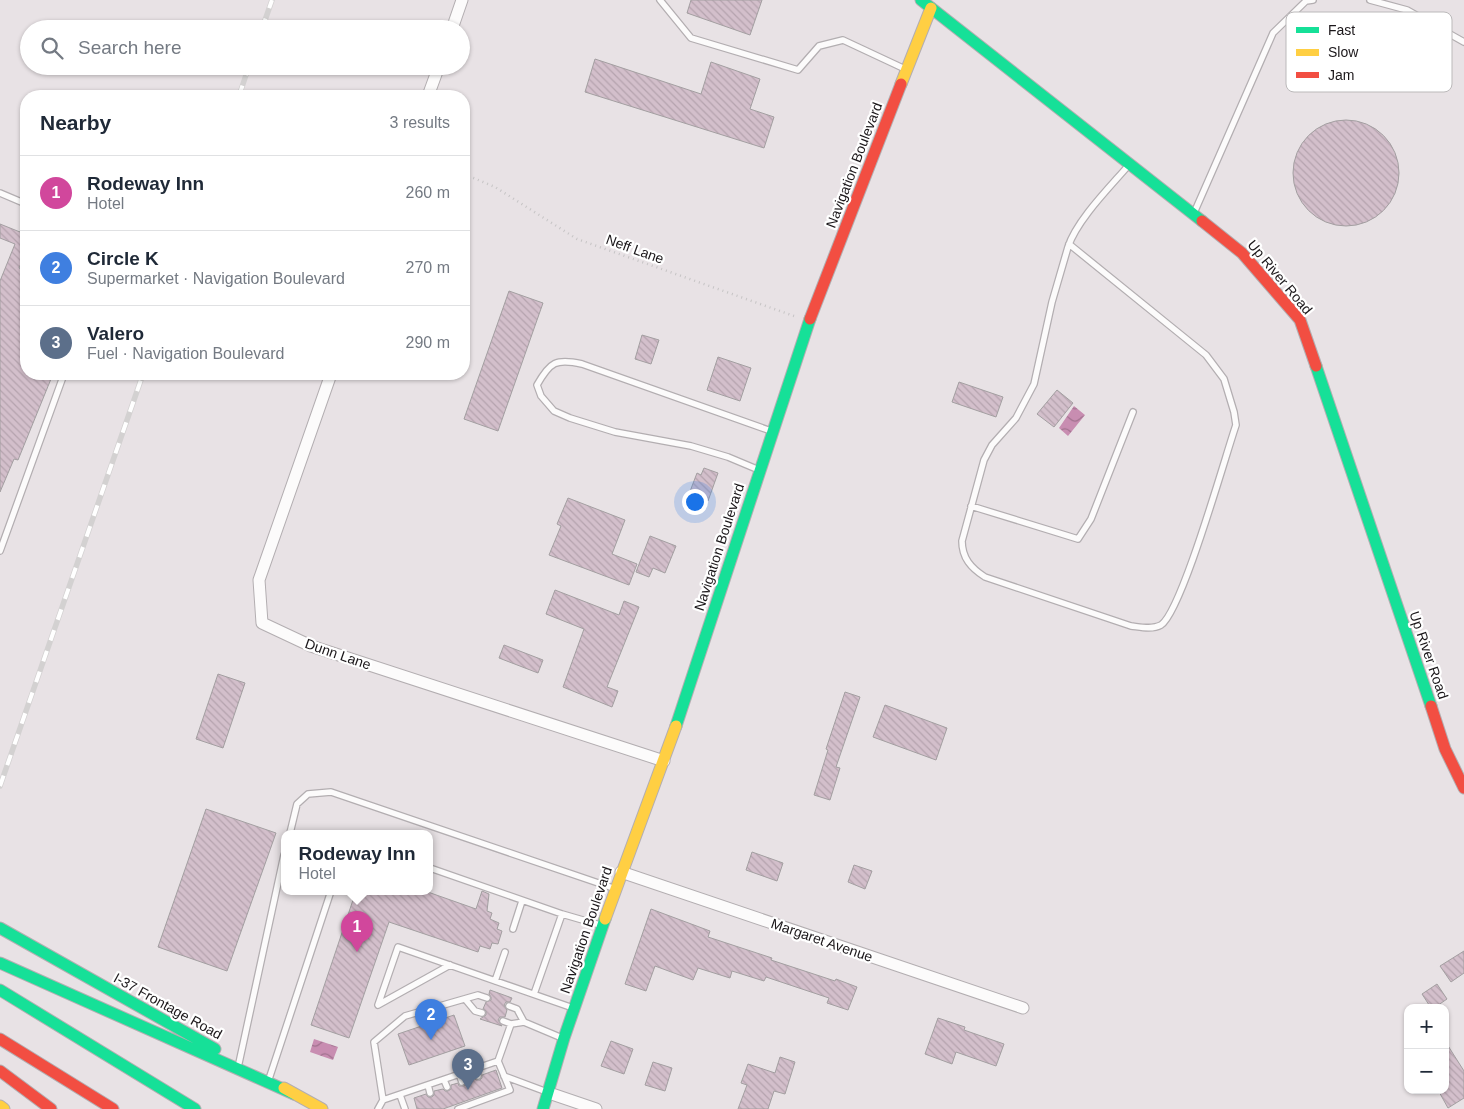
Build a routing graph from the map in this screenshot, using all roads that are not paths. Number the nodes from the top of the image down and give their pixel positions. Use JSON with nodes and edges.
{"nodes":[{"id":1,"x":462,"y":0,"type":"edge"},
{"id":2,"x":660,"y":0,"type":"edge"},
{"id":3,"x":921,"y":0,"type":"edge"},
{"id":4,"x":1314,"y":0,"type":"edge"},
{"id":5,"x":1370,"y":0,"type":"edge"},
{"id":6,"x":934,"y":4,"type":"edge"},
{"id":7,"x":1295,"y":12,"type":"edge"},
{"id":8,"x":1411,"y":12,"type":"edge"},
{"id":9,"x":455,"y":20,"type":"edge"},
{"id":10,"x":1286,"y":20,"type":"edge"},
{"id":11,"x":1452,"y":35,"type":"edge"},
{"id":12,"x":1464,"y":42,"type":"edge"},
{"id":13,"x":907,"y":70,"type":"junction"},
{"id":14,"x":436,"y":75,"type":"edge"},
{"id":15,"x":430,"y":90,"type":"edge"},
{"id":16,"x":1129,"y":164,"type":"junction"},
{"id":17,"x":0,"y":193,"type":"edge"},
{"id":18,"x":20,"y":201,"type":"edge"},
{"id":19,"x":1194,"y":214,"type":"junction"},
{"id":20,"x":1069,"y":244,"type":"junction"},
{"id":21,"x":62,"y":380,"type":"edge"},
{"id":22,"x":330,"y":380,"type":"edge"},
{"id":23,"x":1133,"y":412,"type":"dead end"},
{"id":24,"x":773,"y":432,"type":"junction"},
{"id":25,"x":760,"y":470,"type":"junction"},
{"id":26,"x":971,"y":506,"type":"junction"},
{"id":27,"x":0,"y":548,"type":"edge"},
{"id":28,"x":664,"y":761,"type":"junction"},
{"id":29,"x":1464,"y":788,"type":"edge"},
{"id":30,"x":291,"y":830,"type":"edge"},
{"id":31,"x":281,"y":869,"type":"edge"},
{"id":32,"x":433,"y":869,"type":"edge"},
{"id":33,"x":621,"y":872,"type":"junction"},
{"id":34,"x":615,"y":889,"type":"junction"},
{"id":35,"x":330,"y":895,"type":"edge"},
{"id":36,"x":522,"y":901,"type":"junction"},
{"id":37,"x":562,"y":914,"type":"junction"},
{"id":38,"x":602,"y":926,"type":"junction"},
{"id":39,"x":513,"y":929,"type":"dead end"},
{"id":40,"x":4,"y":930,"type":"edge"},
{"id":41,"x":505,"y":952,"type":"dead end"},
{"id":42,"x":4,"y":964,"type":"edge"},
{"id":43,"x":450,"y":965,"type":"junction"},
{"id":44,"x":495,"y":980,"type":"junction"},
{"id":45,"x":0,"y":990,"type":"edge"},
{"id":46,"x":534,"y":994,"type":"junction"},
{"id":47,"x":487,"y":998,"type":"dead end"},
{"id":48,"x":465,"y":999,"type":"junction"},
{"id":49,"x":509,"y":1006,"type":"dead end"},
{"id":50,"x":1023,"y":1008,"type":"dead end"},
{"id":51,"x":575,"y":1009,"type":"junction"},
{"id":52,"x":482,"y":1014,"type":"dead end"},
{"id":53,"x":504,"y":1021,"type":"dead end"},
{"id":54,"x":524,"y":1022,"type":"junction"},
{"id":55,"x":511,"y":1024,"type":"junction"},
{"id":56,"x":564,"y":1038,"type":"junction"},
{"id":57,"x":0,"y":1039,"type":"edge"},
{"id":58,"x":498,"y":1061,"type":"junction"},
{"id":59,"x":239,"y":1063,"type":"junction"},
{"id":60,"x":476,"y":1068,"type":"junction"},
{"id":61,"x":0,"y":1071,"type":"edge"},
{"id":62,"x":459,"y":1074,"type":"junction"},
{"id":63,"x":478,"y":1076,"type":"dead end"},
{"id":64,"x":504,"y":1076,"type":"junction"},
{"id":65,"x":269,"y":1080,"type":"junction"},
{"id":66,"x":444,"y":1080,"type":"junction"},
{"id":67,"x":462,"y":1082,"type":"dead end"},
{"id":68,"x":428,"y":1085,"type":"junction"},
{"id":69,"x":447,"y":1087,"type":"dead end"},
{"id":70,"x":430,"y":1093,"type":"dead end"},
{"id":71,"x":548,"y":1093,"type":"junction"},
{"id":72,"x":294,"y":1094,"type":"junction"},
{"id":73,"x":400,"y":1095,"type":"junction"},
{"id":74,"x":383,"y":1100,"type":"junction"},
{"id":75,"x":0,"y":1106,"type":"edge"},
{"id":76,"x":455,"y":1108,"type":"edge"},
{"id":77,"x":4,"y":1109,"type":"edge"},
{"id":78,"x":51,"y":1109,"type":"edge"},
{"id":79,"x":113,"y":1109,"type":"edge"},
{"id":80,"x":195,"y":1109,"type":"edge"},
{"id":81,"x":322,"y":1109,"type":"edge"},
{"id":82,"x":378,"y":1109,"type":"edge"},
{"id":83,"x":405,"y":1109,"type":"edge"},
{"id":84,"x":543,"y":1109,"type":"edge"},
{"id":85,"x":596,"y":1109,"type":"edge"}],
"edges":[{"from":1,"to":9,"type":"street"},
{"from":2,"to":13,"type":"lane"},
{"from":3,"to":6,"type":"main road","name":"Up River Road"},
{"from":4,"to":7,"type":"lane"},
{"from":5,"to":8,"type":"lane"},
{"from":6,"to":13,"type":"main road","name":"Navigation Boulevard"},
{"from":6,"to":16,"type":"main road","name":"Up River Road"},
{"from":10,"to":19,"type":"lane"},
{"from":11,"to":12,"type":"lane"},
{"from":13,"to":24,"type":"main road","name":"Navigation Boulevard"},
{"from":14,"to":15,"type":"street"},
{"from":16,"to":19,"type":"main road","name":"Up River Road"},
{"from":16,"to":20,"type":"lane"},
{"from":17,"to":18,"type":"lane"},
{"from":19,"to":29,"type":"main road","name":"Up River Road"},
{"from":20,"to":26,"type":"lane"},
{"from":20,"to":26,"type":"lane"},
{"from":21,"to":27,"type":"lane"},
{"from":22,"to":28,"type":"street","name":"Dunn Lane"},
{"from":23,"to":26,"type":"lane"},
{"from":24,"to":25,"type":"main road","name":"Navigation Boulevard"},
{"from":24,"to":25,"type":"lane"},
{"from":25,"to":28,"type":"main road","name":"Navigation Boulevard"},
{"from":28,"to":33,"type":"main road","name":"Navigation Boulevard"},
{"from":30,"to":34,"type":"lane"},
{"from":31,"to":59,"type":"lane"},
{"from":32,"to":36,"type":"lane"},
{"from":33,"to":34,"type":"main road","name":"Navigation Boulevard"},
{"from":33,"to":50,"type":"street","name":"Margaret Avenue"},
{"from":34,"to":38,"type":"main road","name":"Navigation Boulevard"},
{"from":35,"to":65,"type":"lane"},
{"from":36,"to":37,"type":"lane"},
{"from":36,"to":39,"type":"lane"},
{"from":37,"to":38,"type":"lane"},
{"from":37,"to":46,"type":"lane"},
{"from":38,"to":51,"type":"main road","name":"Navigation Boulevard"},
{"from":40,"to":59,"type":"main road","name":"I-37 Frontage Road"},
{"from":41,"to":44,"type":"lane"},
{"from":42,"to":72,"type":"main road"},
{"from":43,"to":43,"type":"lane"},
{"from":43,"to":44,"type":"lane"},
{"from":44,"to":46,"type":"lane"},
{"from":45,"to":80,"type":"main road"},
{"from":46,"to":51,"type":"lane"},
{"from":47,"to":48,"type":"lane"},
{"from":48,"to":52,"type":"lane"},
{"from":48,"to":74,"type":"lane"},
{"from":49,"to":54,"type":"lane"},
{"from":51,"to":56,"type":"main road","name":"Navigation Boulevard"},
{"from":53,"to":55,"type":"lane"},
{"from":54,"to":55,"type":"lane"},
{"from":54,"to":56,"type":"lane"},
{"from":55,"to":58,"type":"lane"},
{"from":56,"to":71,"type":"main road","name":"Navigation Boulevard"},
{"from":57,"to":79,"type":"main road"},
{"from":58,"to":60,"type":"lane"},
{"from":58,"to":64,"type":"lane"},
{"from":59,"to":65,"type":"main road","name":"I-37 Frontage Road"},
{"from":60,"to":62,"type":"lane"},
{"from":60,"to":63,"type":"lane"},
{"from":61,"to":78,"type":"main road"},
{"from":62,"to":66,"type":"lane"},
{"from":62,"to":67,"type":"lane"},
{"from":64,"to":71,"type":"lane"},
{"from":64,"to":76,"type":"lane"},
{"from":65,"to":72,"type":"main road","name":"I-37 Frontage Road"},
{"from":66,"to":68,"type":"lane"},
{"from":66,"to":69,"type":"lane"},
{"from":68,"to":70,"type":"lane"},
{"from":68,"to":73,"type":"lane"},
{"from":71,"to":84,"type":"main road","name":"Navigation Boulevard"},
{"from":71,"to":85,"type":"street"},
{"from":72,"to":81,"type":"main road","name":"I-37 Frontage Road"},
{"from":73,"to":74,"type":"lane"},
{"from":73,"to":83,"type":"lane"},
{"from":74,"to":82,"type":"lane"},
{"from":75,"to":77,"type":"main road"}]}
